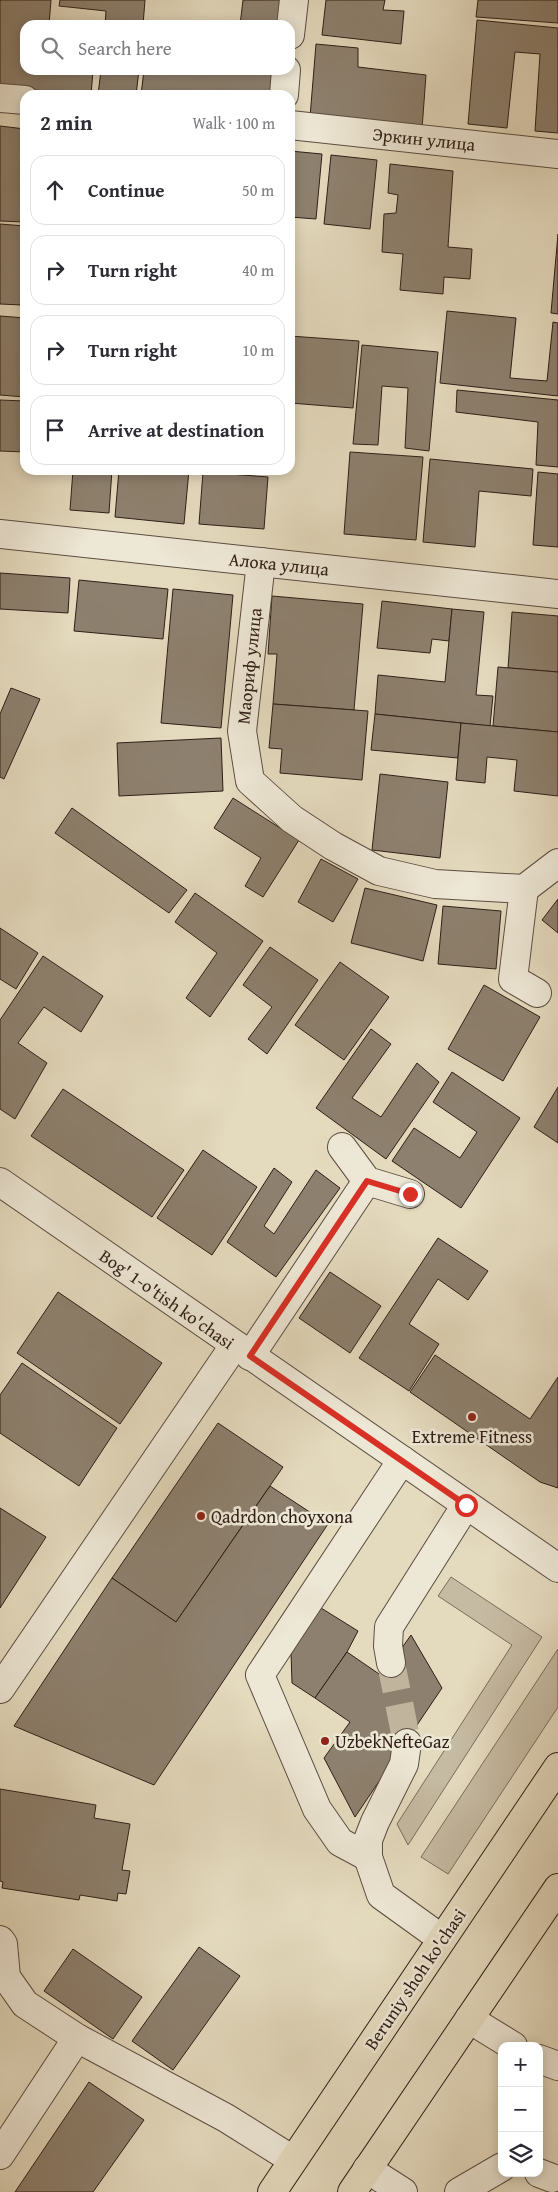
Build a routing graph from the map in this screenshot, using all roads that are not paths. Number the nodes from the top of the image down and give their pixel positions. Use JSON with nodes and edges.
{"nodes":[{"id":1,"x":294,"y":0,"type":"edge"},
{"id":2,"x":292,"y":20,"type":"edge"},
{"id":3,"x":286,"y":75,"type":"edge"},
{"id":4,"x":284,"y":90,"type":"edge"},
{"id":5,"x":0,"y":98,"type":"edge"},
{"id":6,"x":20,"y":100,"type":"edge"},
{"id":7,"x":295,"y":126,"type":"edge"},
{"id":8,"x":558,"y":154,"type":"edge"},
{"id":9,"x":0,"y":534,"type":"edge"},
{"id":10,"x":261,"y":562,"type":"junction"},
{"id":11,"x":558,"y":594,"type":"edge"},
{"id":12,"x":558,"y":863,"type":"edge"},
{"id":13,"x":524,"y":889,"type":"junction"},
{"id":14,"x":537,"y":993,"type":"dead end"},
{"id":15,"x":342,"y":1146,"type":"dead end"},
{"id":16,"x":367,"y":1181,"type":"junction"},
{"id":17,"x":0,"y":1182,"type":"edge"},
{"id":18,"x":410,"y":1194,"type":"dead end"},
{"id":19,"x":242,"y":1351,"type":"junction"},
{"id":20,"x":402,"y":1460,"type":"junction"},
{"id":21,"x":466,"y":1505,"type":"junction"},
{"id":22,"x":558,"y":1568,"type":"edge"},
{"id":23,"x":391,"y":1663,"type":"tunnel mouth"},
{"id":24,"x":0,"y":1689,"type":"edge"},
{"id":25,"x":407,"y":1743,"type":"tunnel mouth"},
{"id":26,"x":558,"y":1767,"type":"edge"},
{"id":27,"x":368,"y":1857,"type":"junction"},
{"id":28,"x":558,"y":1888,"type":"edge"},
{"id":29,"x":442,"y":1939,"type":"junction"},
{"id":30,"x":0,"y":1940,"type":"edge"},
{"id":31,"x":3,"y":1982,"type":"edge"},
{"id":32,"x":469,"y":2019,"type":"junction"},
{"id":33,"x":77,"y":2038,"type":"junction"},
{"id":34,"x":506,"y":2042,"type":"edge"},
{"id":35,"x":543,"y":2060,"type":"edge"},
{"id":36,"x":558,"y":2066,"type":"edge"},
{"id":37,"x":0,"y":2155,"type":"edge"},
{"id":38,"x":293,"y":2160,"type":"junction"},
{"id":39,"x":367,"y":2169,"type":"junction"},
{"id":40,"x":498,"y":2169,"type":"edge"},
{"id":41,"x":272,"y":2192,"type":"edge"},
{"id":42,"x":352,"y":2192,"type":"edge"},
{"id":43,"x":403,"y":2192,"type":"edge"},
{"id":44,"x":459,"y":2192,"type":"edge"}],
"edges":[{"from":1,"to":2,"type":"street"},
{"from":3,"to":4,"type":"street"},
{"from":5,"to":6,"type":"street"},
{"from":7,"to":8,"type":"street","name":"Эркин улица"},
{"from":9,"to":10,"type":"street","name":"Алока улица"},
{"from":10,"to":11,"type":"street","name":"Алока улица"},
{"from":10,"to":13,"type":"street","name":"Маориф улица"},
{"from":12,"to":13,"type":"street"},
{"from":13,"to":14,"type":"street"},
{"from":15,"to":16,"type":"street"},
{"from":16,"to":18,"type":"street"},
{"from":16,"to":19,"type":"street"},
{"from":17,"to":19,"type":"street","name":"Bog' 1-o'tish ko'chasi"},
{"from":19,"to":20,"type":"street","name":"Bog' 1-o'tish ko'chasi"},
{"from":19,"to":24,"type":"street"},
{"from":20,"to":21,"type":"street","name":"Bog' 1-o'tish ko'chasi"},
{"from":20,"to":27,"type":"street"},
{"from":21,"to":22,"type":"street","name":"Bog' 1-o'tish ko'chasi"},
{"from":21,"to":23,"type":"street"},
{"from":25,"to":27,"type":"street"},
{"from":26,"to":29,"type":"main road","name":"Beruniy shoh ko'chasi"},
{"from":27,"to":29,"type":"street"},
{"from":28,"to":32,"type":"main road"},
{"from":29,"to":38,"type":"main road","name":"Beruniy shoh ko'chasi"},
{"from":30,"to":31,"type":"street"},
{"from":31,"to":33,"type":"street"},
{"from":32,"to":34,"type":"street"},
{"from":32,"to":39,"type":"main road"},
{"from":33,"to":37,"type":"street"},
{"from":33,"to":38,"type":"street"},
{"from":35,"to":36,"type":"street"},
{"from":38,"to":41,"type":"main road","name":"Beruniy shoh ko'chasi"},
{"from":39,"to":42,"type":"main road"},
{"from":39,"to":43,"type":"street"},
{"from":40,"to":44,"type":"street"}]}
